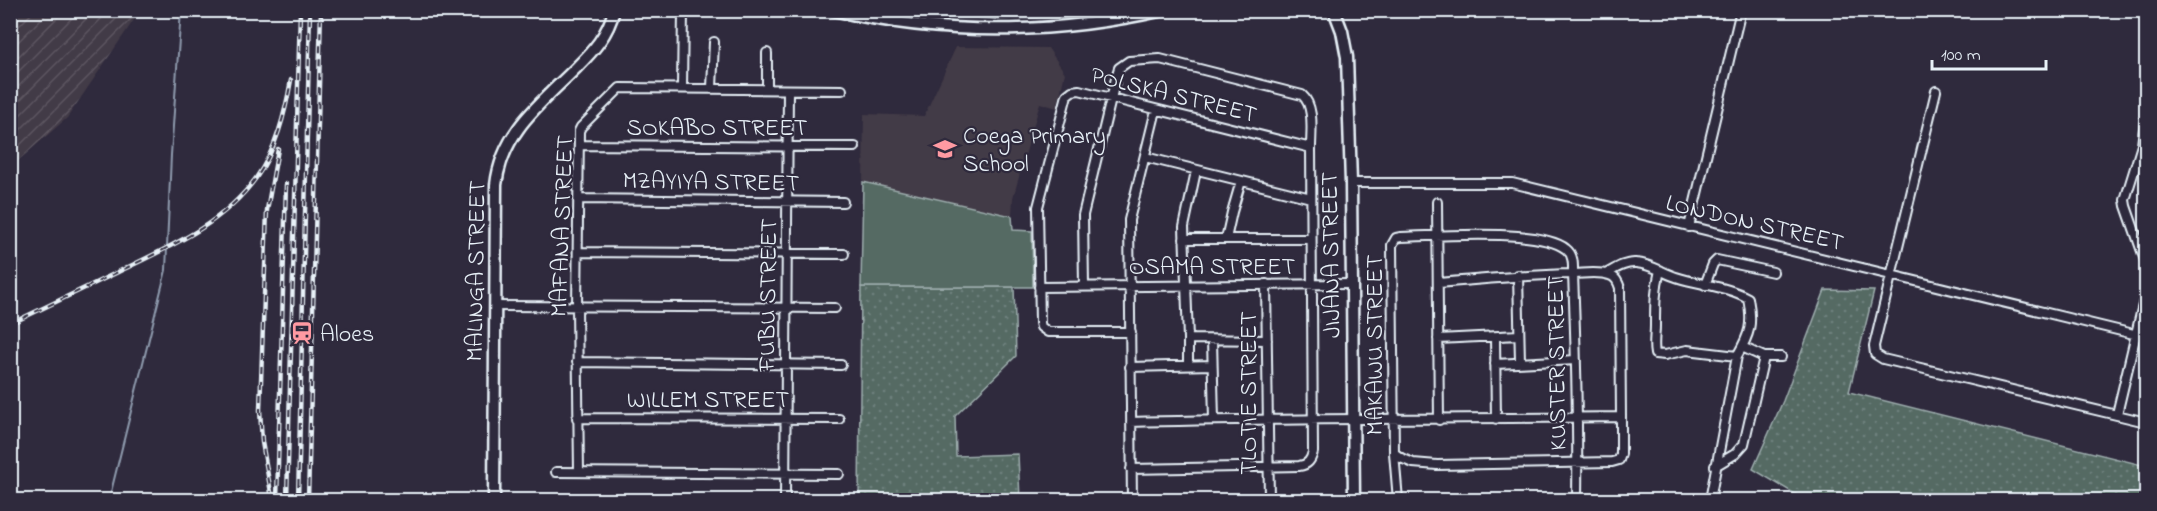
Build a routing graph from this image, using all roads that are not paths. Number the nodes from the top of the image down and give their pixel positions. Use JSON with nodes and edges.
{"nodes":[{"id":1,"x":614,"y":10,"type":"edge"},
{"id":2,"x":683,"y":10,"type":"edge"},
{"id":3,"x":833,"y":10,"type":"edge"},
{"id":4,"x":969,"y":10,"type":"edge"},
{"id":5,"x":1057,"y":10,"type":"edge"},
{"id":6,"x":1164,"y":10,"type":"edge"},
{"id":7,"x":1334,"y":10,"type":"edge"},
{"id":8,"x":1741,"y":10,"type":"edge"},
{"id":9,"x":2146,"y":10,"type":"edge"},
{"id":10,"x":2146,"y":16,"type":"edge"},
{"id":11,"x":714,"y":42,"type":"dead end"},
{"id":12,"x":767,"y":53,"type":"dead end"},
{"id":13,"x":2146,"y":83,"type":"edge"},
{"id":14,"x":682,"y":88,"type":"junction"},
{"id":15,"x":712,"y":88,"type":"junction"},
{"id":16,"x":767,"y":89,"type":"junction"},
{"id":17,"x":788,"y":90,"type":"junction"},
{"id":18,"x":842,"y":90,"type":"dead end"},
{"id":19,"x":1936,"y":91,"type":"dead end"},
{"id":20,"x":1112,"y":98,"type":"junction"},
{"id":21,"x":1156,"y":110,"type":"junction"},
{"id":22,"x":579,"y":145,"type":"junction"},
{"id":23,"x":788,"y":147,"type":"junction"},
{"id":24,"x":855,"y":147,"type":"dead end"},
{"id":25,"x":1311,"y":148,"type":"junction"},
{"id":26,"x":1145,"y":157,"type":"junction"},
{"id":27,"x":1196,"y":171,"type":"junction"},
{"id":28,"x":1241,"y":182,"type":"junction"},
{"id":29,"x":1351,"y":183,"type":"junction"},
{"id":30,"x":1311,"y":198,"type":"junction"},
{"id":31,"x":579,"y":199,"type":"junction"},
{"id":32,"x":787,"y":201,"type":"junction"},
{"id":33,"x":843,"y":202,"type":"dead end"},
{"id":34,"x":1437,"y":202,"type":"dead end"},
{"id":35,"x":1689,"y":227,"type":"junction"},
{"id":36,"x":1438,"y":236,"type":"junction"},
{"id":37,"x":1184,"y":239,"type":"junction"},
{"id":38,"x":1226,"y":239,"type":"junction"},
{"id":39,"x":1311,"y":239,"type":"junction"},
{"id":40,"x":579,"y":252,"type":"junction"},
{"id":41,"x":787,"y":253,"type":"junction"},
{"id":42,"x":844,"y":254,"type":"dead end"},
{"id":43,"x":2146,"y":263,"type":"edge"},
{"id":44,"x":1660,"y":270,"type":"junction"},
{"id":45,"x":1773,"y":272,"type":"dead end"},
{"id":46,"x":1573,"y":274,"type":"junction"},
{"id":47,"x":1606,"y":274,"type":"junction"},
{"id":48,"x":1892,"y":274,"type":"junction"},
{"id":49,"x":1518,"y":275,"type":"junction"},
{"id":50,"x":1438,"y":283,"type":"junction"},
{"id":51,"x":1266,"y":284,"type":"junction"},
{"id":52,"x":1312,"y":284,"type":"junction"},
{"id":53,"x":1352,"y":284,"type":"junction"},
{"id":54,"x":1185,"y":285,"type":"junction"},
{"id":55,"x":1704,"y":285,"type":"junction"},
{"id":56,"x":1084,"y":286,"type":"junction"},
{"id":57,"x":1130,"y":286,"type":"junction"},
{"id":58,"x":1039,"y":287,"type":"junction"},
{"id":59,"x":2146,"y":292,"type":"edge"},
{"id":60,"x":495,"y":306,"type":"junction"},
{"id":61,"x":577,"y":307,"type":"junction"},
{"id":62,"x":786,"y":308,"type":"junction"},
{"id":63,"x":835,"y":308,"type":"dead end"},
{"id":64,"x":1131,"y":332,"type":"junction"},
{"id":65,"x":2137,"y":334,"type":"junction"},
{"id":66,"x":1519,"y":335,"type":"junction"},
{"id":67,"x":1495,"y":337,"type":"junction"},
{"id":68,"x":2146,"y":337,"type":"edge"},
{"id":69,"x":1188,"y":339,"type":"junction"},
{"id":70,"x":1438,"y":339,"type":"junction"},
{"id":71,"x":1212,"y":340,"type":"junction"},
{"id":72,"x":1267,"y":340,"type":"junction"},
{"id":73,"x":1742,"y":347,"type":"junction"},
{"id":74,"x":1737,"y":356,"type":"junction"},
{"id":75,"x":1764,"y":357,"type":"junction"},
{"id":76,"x":1781,"y":357,"type":"dead end"},
{"id":77,"x":1576,"y":360,"type":"junction"},
{"id":78,"x":1520,"y":361,"type":"junction"},
{"id":79,"x":577,"y":362,"type":"junction"},
{"id":80,"x":1495,"y":364,"type":"junction"},
{"id":81,"x":785,"y":365,"type":"junction"},
{"id":82,"x":841,"y":365,"type":"dead end"},
{"id":83,"x":1188,"y":365,"type":"junction"},
{"id":84,"x":1212,"y":365,"type":"junction"},
{"id":85,"x":1130,"y":367,"type":"junction"},
{"id":86,"x":2117,"y":414,"type":"junction"},
{"id":87,"x":1621,"y":417,"type":"junction"},
{"id":88,"x":577,"y":418,"type":"junction"},
{"id":89,"x":1313,"y":418,"type":"junction"},
{"id":90,"x":1353,"y":418,"type":"junction"},
{"id":91,"x":1578,"y":418,"type":"junction"},
{"id":92,"x":786,"y":419,"type":"junction"},
{"id":93,"x":839,"y":419,"type":"dead end"},
{"id":94,"x":1496,"y":419,"type":"junction"},
{"id":95,"x":1214,"y":420,"type":"junction"},
{"id":96,"x":1268,"y":420,"type":"junction"},
{"id":97,"x":1393,"y":420,"type":"junction"},
{"id":98,"x":1439,"y":420,"type":"junction"},
{"id":99,"x":1131,"y":422,"type":"junction"},
{"id":100,"x":2146,"y":422,"type":"edge"},
{"id":101,"x":1394,"y":453,"type":"junction"},
{"id":102,"x":1577,"y":463,"type":"junction"},
{"id":103,"x":1268,"y":466,"type":"junction"},
{"id":104,"x":1716,"y":466,"type":"junction"},
{"id":105,"x":1131,"y":469,"type":"junction"},
{"id":106,"x":556,"y":472,"type":"dead end"},
{"id":107,"x":579,"y":472,"type":"junction"},
{"id":108,"x":785,"y":474,"type":"junction"},
{"id":109,"x":839,"y":474,"type":"dead end"},
{"id":110,"x":494,"y":501,"type":"edge"},
{"id":111,"x":785,"y":501,"type":"edge"},
{"id":112,"x":1132,"y":501,"type":"edge"},
{"id":113,"x":1269,"y":501,"type":"edge"},
{"id":114,"x":1354,"y":501,"type":"edge"},
{"id":115,"x":1398,"y":501,"type":"edge"},
{"id":116,"x":1577,"y":501,"type":"edge"},
{"id":117,"x":1710,"y":501,"type":"edge"}],
"edges":[{"from":1,"to":60,"type":"street","name":"MALINGA STREET"},
{"from":2,"to":14,"type":"street"},
{"from":3,"to":6,"type":"street"},
{"from":4,"to":5,"type":"street"},
{"from":7,"to":29,"type":"street","name":"JIJANA STREET"},
{"from":8,"to":35,"type":"street"},
{"from":9,"to":10,"type":"street"},
{"from":11,"to":15,"type":"street"},
{"from":12,"to":16,"type":"street"},
{"from":13,"to":43,"type":"street"},
{"from":14,"to":15,"type":"street","name":"MAFANA STREET"},
{"from":14,"to":22,"type":"street","name":"MAFANA STREET"},
{"from":15,"to":16,"type":"street","name":"MAFANA STREET"},
{"from":16,"to":17,"type":"street","name":"MAFANA STREET"},
{"from":17,"to":18,"type":"street","name":"MAFANA STREET"},
{"from":17,"to":23,"type":"street","name":"FUBU STREET"},
{"from":19,"to":48,"type":"street"},
{"from":20,"to":21,"type":"street","name":"POLSKA STREET"},
{"from":20,"to":25,"type":"street","name":"OSAMA STREET"},
{"from":20,"to":56,"type":"street","name":"OSAMA STREET"},
{"from":20,"to":58,"type":"street","name":"POLSKA STREET"},
{"from":21,"to":25,"type":"street","name":"POLSKA STREET"},
{"from":21,"to":26,"type":"street"},
{"from":22,"to":23,"type":"street","name":"SOKABO STREET"},
{"from":22,"to":31,"type":"street","name":"MAFANA STREET"},
{"from":23,"to":24,"type":"street","name":"SOKABO STREET"},
{"from":23,"to":32,"type":"street","name":"FUBU STREET"},
{"from":25,"to":30,"type":"street","name":"OSAMA STREET"},
{"from":26,"to":27,"type":"street"},
{"from":26,"to":57,"type":"street"},
{"from":27,"to":28,"type":"street"},
{"from":27,"to":37,"type":"street"},
{"from":28,"to":30,"type":"street"},
{"from":28,"to":38,"type":"street"},
{"from":29,"to":35,"type":"street","name":"LONDON STREET"},
{"from":29,"to":53,"type":"street","name":"JIJANA STREET"},
{"from":30,"to":39,"type":"street","name":"OSAMA STREET"},
{"from":31,"to":32,"type":"street","name":"MZAYIYA STREET"},
{"from":31,"to":40,"type":"street","name":"MAFANA STREET"},
{"from":32,"to":33,"type":"street","name":"MZAYIYA STREET"},
{"from":32,"to":41,"type":"street","name":"FUBU STREET"},
{"from":34,"to":36,"type":"street"},
{"from":35,"to":48,"type":"street","name":"LONDON STREET"},
{"from":36,"to":46,"type":"street","name":"KUSTER STREET"},
{"from":36,"to":50,"type":"street"},
{"from":36,"to":97,"type":"street","name":"MAKAWU STREET"},
{"from":37,"to":38,"type":"street"},
{"from":37,"to":54,"type":"street"},
{"from":38,"to":39,"type":"street"},
{"from":39,"to":52,"type":"street","name":"OSAMA STREET"},
{"from":40,"to":41,"type":"street"},
{"from":40,"to":61,"type":"street","name":"MAFANA STREET"},
{"from":41,"to":42,"type":"street"},
{"from":41,"to":62,"type":"street","name":"FUBU STREET"},
{"from":44,"to":47,"type":"street"},
{"from":44,"to":55,"type":"street"},
{"from":44,"to":74,"type":"street"},
{"from":45,"to":55,"type":"street"},
{"from":46,"to":47,"type":"street"},
{"from":46,"to":49,"type":"street"},
{"from":46,"to":77,"type":"street","name":"KUSTER STREET"},
{"from":47,"to":87,"type":"street"},
{"from":48,"to":65,"type":"street","name":"LONDON STREET"},
{"from":48,"to":86,"type":"street"},
{"from":49,"to":50,"type":"street"},
{"from":49,"to":66,"type":"street"},
{"from":50,"to":70,"type":"street"},
{"from":51,"to":52,"type":"street","name":"OSAMA STREET"},
{"from":51,"to":54,"type":"street","name":"OSAMA STREET"},
{"from":51,"to":72,"type":"street","name":"TLOTIE STREET"},
{"from":52,"to":53,"type":"street"},
{"from":52,"to":89,"type":"street"},
{"from":53,"to":90,"type":"street","name":"JIJANA STREET"},
{"from":54,"to":57,"type":"street","name":"OSAMA STREET"},
{"from":54,"to":69,"type":"street"},
{"from":55,"to":73,"type":"street"},
{"from":56,"to":57,"type":"street","name":"OSAMA STREET"},
{"from":56,"to":58,"type":"street","name":"OSAMA STREET"},
{"from":57,"to":64,"type":"street"},
{"from":58,"to":64,"type":"street","name":"POLSKA STREET"},
{"from":59,"to":65,"type":"street"},
{"from":60,"to":61,"type":"street"},
{"from":60,"to":110,"type":"street","name":"MALINGA STREET"},
{"from":61,"to":62,"type":"street"},
{"from":61,"to":79,"type":"street","name":"MAFANA STREET"},
{"from":62,"to":63,"type":"street"},
{"from":62,"to":81,"type":"street","name":"FUBU STREET"},
{"from":64,"to":85,"type":"street"},
{"from":65,"to":68,"type":"street","name":"LONDON STREET"},
{"from":65,"to":86,"type":"street"},
{"from":66,"to":67,"type":"street"},
{"from":66,"to":78,"type":"street"},
{"from":67,"to":70,"type":"street"},
{"from":67,"to":80,"type":"street"},
{"from":69,"to":71,"type":"street"},
{"from":69,"to":83,"type":"street"},
{"from":70,"to":98,"type":"street"},
{"from":71,"to":72,"type":"street"},
{"from":71,"to":84,"type":"street"},
{"from":72,"to":96,"type":"street","name":"TLOTIE STREET"},
{"from":73,"to":74,"type":"street"},
{"from":73,"to":75,"type":"street"},
{"from":74,"to":104,"type":"street"},
{"from":75,"to":76,"type":"street"},
{"from":75,"to":104,"type":"street"},
{"from":77,"to":78,"type":"street"},
{"from":77,"to":91,"type":"street","name":"KUSTER STREET"},
{"from":78,"to":80,"type":"street"},
{"from":79,"to":81,"type":"street"},
{"from":79,"to":88,"type":"street","name":"MAFANA STREET"},
{"from":80,"to":94,"type":"street"},
{"from":81,"to":82,"type":"street"},
{"from":81,"to":92,"type":"street","name":"FUBU STREET"},
{"from":83,"to":84,"type":"street"},
{"from":83,"to":85,"type":"street"},
{"from":84,"to":95,"type":"street"},
{"from":85,"to":99,"type":"street"},
{"from":86,"to":100,"type":"street"},
{"from":87,"to":91,"type":"street"},
{"from":87,"to":102,"type":"street","name":"MAKAWU STREET"},
{"from":88,"to":92,"type":"street","name":"WILLEM STREET"},
{"from":88,"to":107,"type":"street","name":"MAFANA STREET"},
{"from":89,"to":90,"type":"street"},
{"from":89,"to":96,"type":"street"},
{"from":89,"to":103,"type":"street"},
{"from":90,"to":97,"type":"street"},
{"from":90,"to":114,"type":"street","name":"JIJANA STREET"},
{"from":91,"to":94,"type":"street"},
{"from":91,"to":102,"type":"street","name":"KUSTER STREET"},
{"from":92,"to":93,"type":"street","name":"WILLEM STREET"},
{"from":92,"to":108,"type":"street","name":"FUBU STREET"},
{"from":94,"to":98,"type":"street"},
{"from":95,"to":96,"type":"street"},
{"from":95,"to":99,"type":"street"},
{"from":96,"to":103,"type":"street","name":"TLOTIE STREET"},
{"from":97,"to":98,"type":"street"},
{"from":97,"to":101,"type":"street","name":"MAKAWU STREET"},
{"from":99,"to":105,"type":"street"},
{"from":101,"to":102,"type":"street","name":"MAKAWU STREET"},
{"from":101,"to":115,"type":"street"},
{"from":102,"to":116,"type":"street","name":"KUSTER STREET"},
{"from":103,"to":105,"type":"street"},
{"from":103,"to":113,"type":"street","name":"TLOTIE STREET"},
{"from":104,"to":117,"type":"street"},
{"from":105,"to":112,"type":"street"},
{"from":106,"to":107,"type":"street"},
{"from":107,"to":108,"type":"street"},
{"from":108,"to":109,"type":"street"},
{"from":108,"to":111,"type":"street","name":"FUBU STREET"}]}
